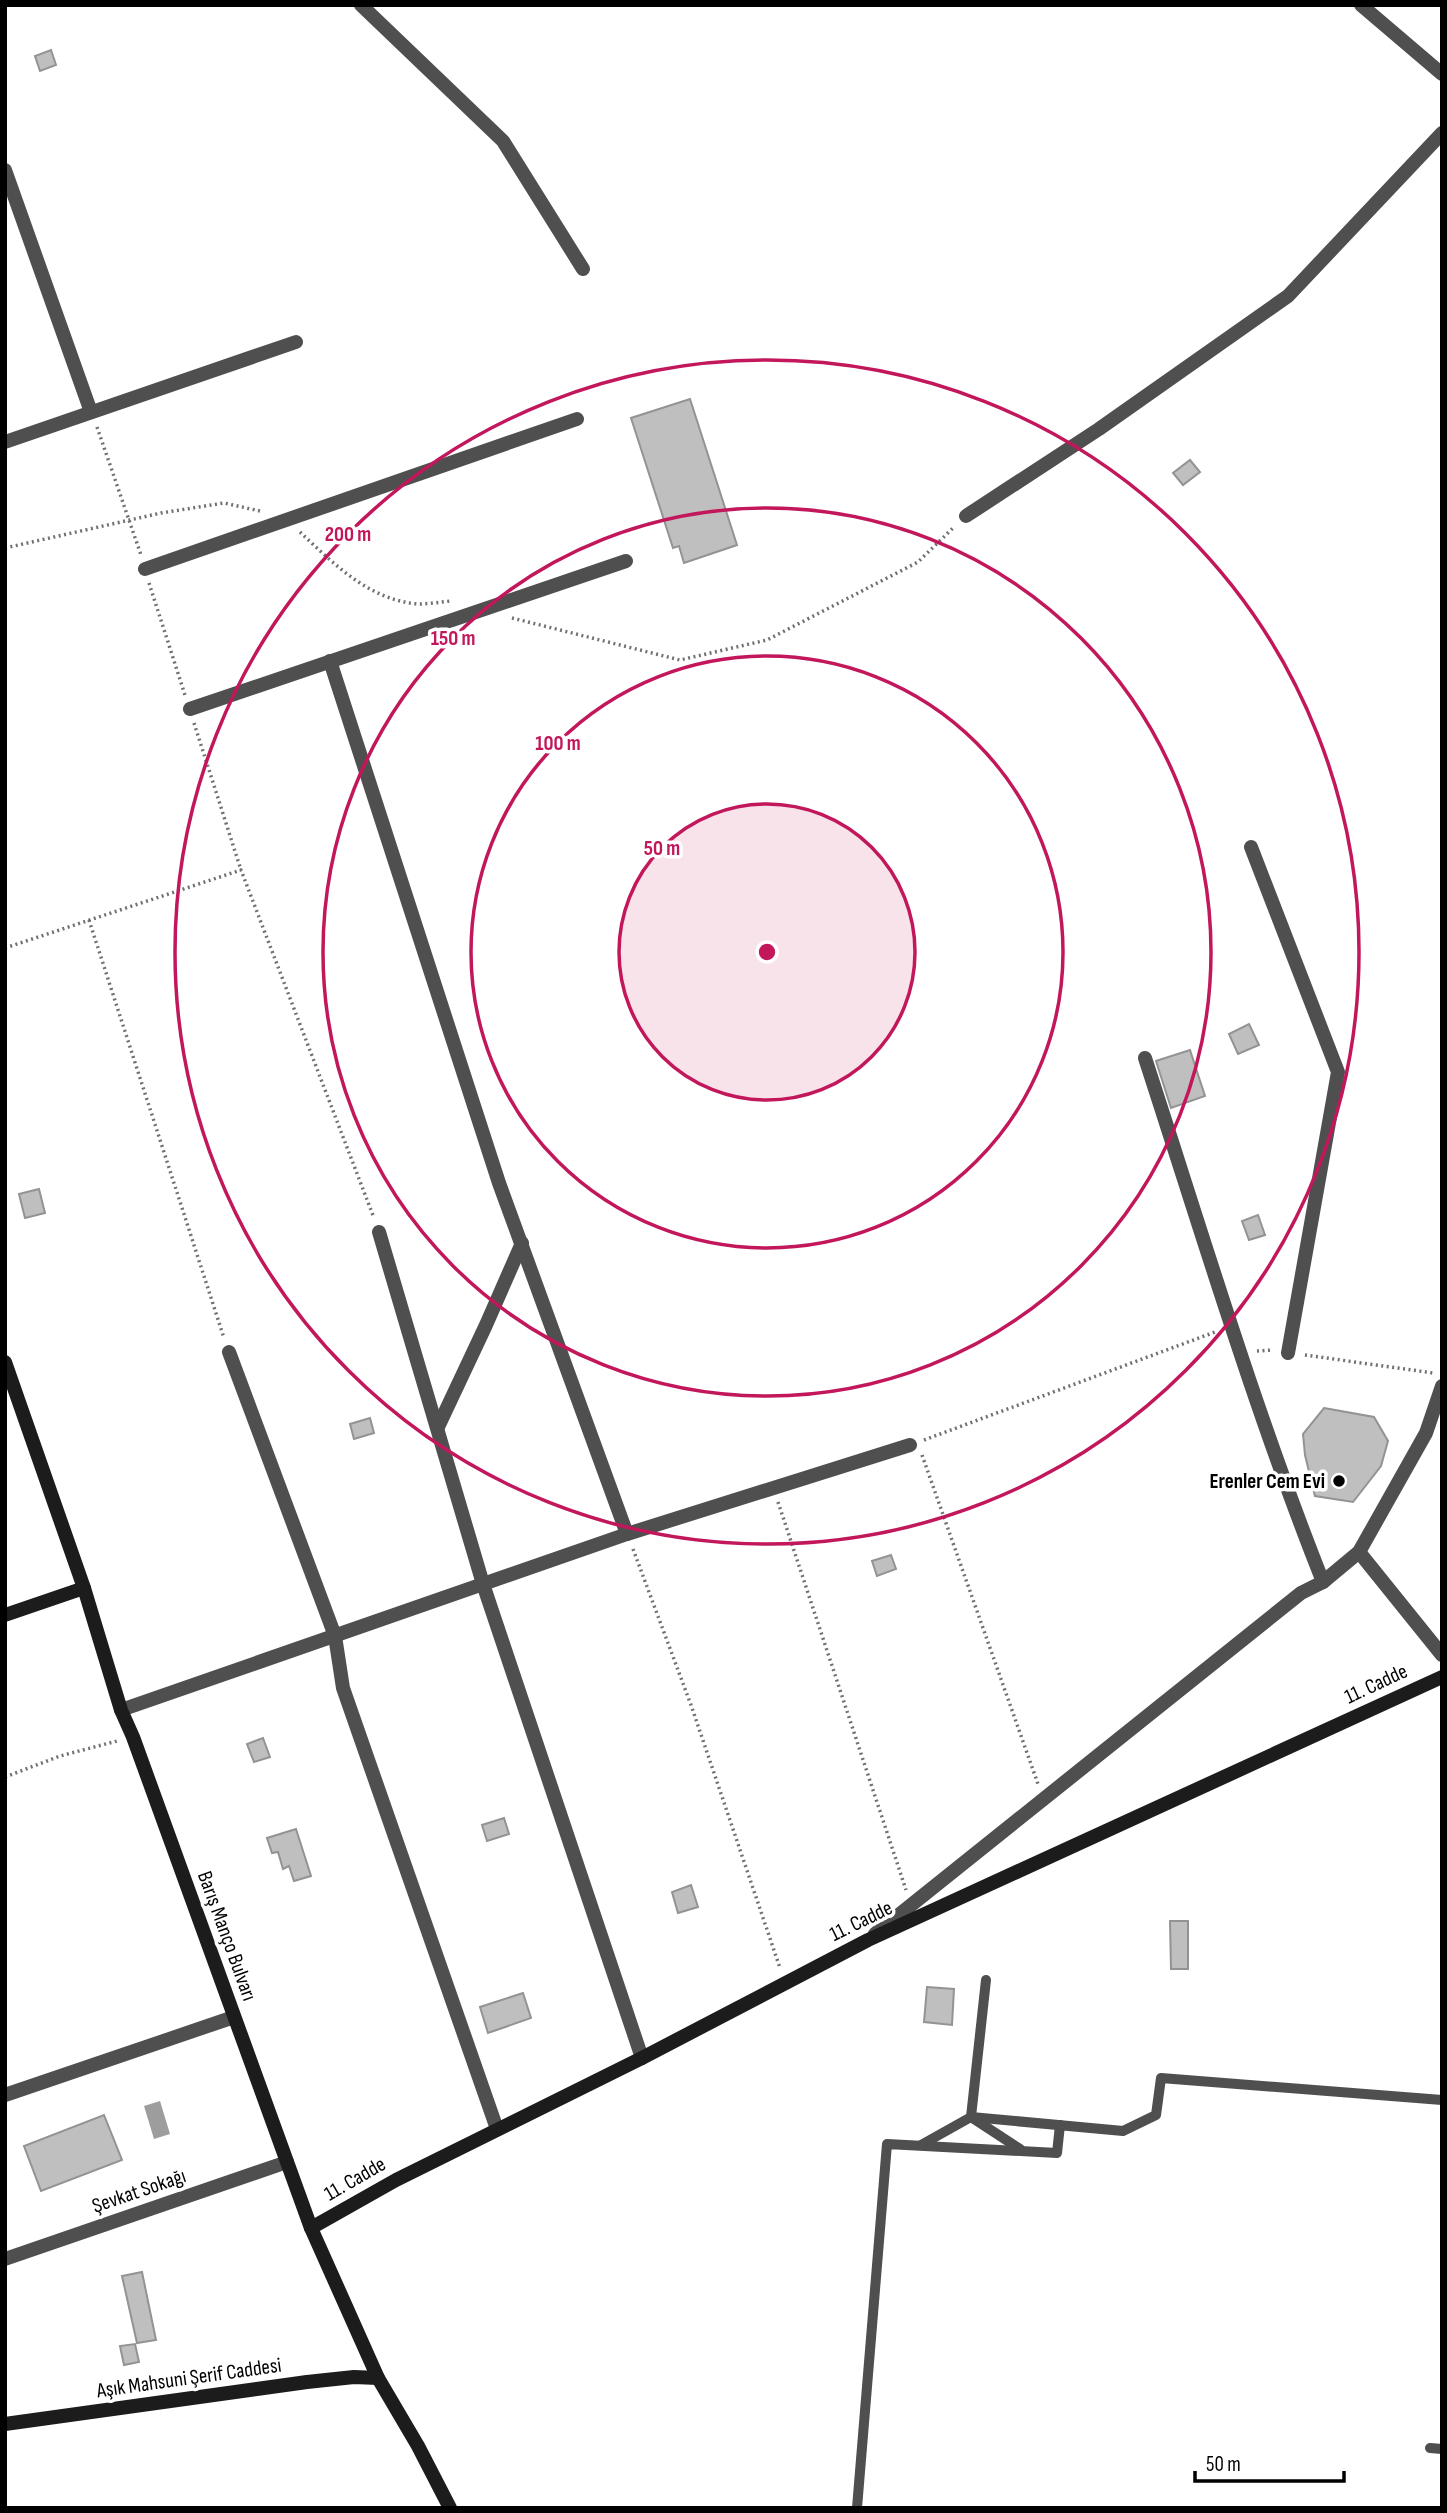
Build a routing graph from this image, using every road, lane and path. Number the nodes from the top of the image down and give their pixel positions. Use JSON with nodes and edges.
{"nodes":[{"id":1,"x":361,"y":5,"type":"edge"},
{"id":2,"x":1361,"y":5,"type":"edge"},
{"id":3,"x":1442,"y":74,"type":"edge"},
{"id":4,"x":1442,"y":133,"type":"edge"},
{"id":5,"x":5,"y":170,"type":"edge"},
{"id":6,"x":583,"y":269,"type":"dead end"},
{"id":7,"x":296,"y":342,"type":"dead end"},
{"id":8,"x":91,"y":412,"type":"junction"},
{"id":9,"x":578,"y":419,"type":"dead end"},
{"id":10,"x":5,"y":442,"type":"edge"},
{"id":11,"x":966,"y":516,"type":"joint"},
{"id":12,"x":129,"y":520,"type":"junction"},
{"id":13,"x":288,"y":520,"type":"junction"},
{"id":14,"x":5,"y":548,"type":"edge"},
{"id":15,"x":626,"y":561,"type":"dead end"},
{"id":16,"x":145,"y":569,"type":"junction"},
{"id":17,"x":455,"y":601,"type":"dead end"},
{"id":18,"x":490,"y":607,"type":"junction"},
{"id":19,"x":330,"y":661,"type":"junction"},
{"id":20,"x":190,"y":709,"type":"junction"},
{"id":21,"x":1251,"y":848,"type":"dead end"},
{"id":22,"x":241,"y":870,"type":"junction"},
{"id":23,"x":89,"y":920,"type":"junction"},
{"id":24,"x":5,"y":948,"type":"edge"},
{"id":25,"x":1145,"y":1058,"type":"dead end"},
{"id":26,"x":379,"y":1232,"type":"joint"},
{"id":27,"x":522,"y":1243,"type":"junction"},
{"id":28,"x":1230,"y":1326,"type":"junction"},
{"id":29,"x":229,"y":1352,"type":"joint"},
{"id":30,"x":1240,"y":1353,"type":"junction"},
{"id":31,"x":1288,"y":1353,"type":"junction"},
{"id":32,"x":5,"y":1362,"type":"edge"},
{"id":33,"x":1442,"y":1375,"type":"edge"},
{"id":34,"x":1441,"y":1391,"type":"edge"},
{"id":35,"x":438,"y":1427,"type":"junction"},
{"id":36,"x":914,"y":1444,"type":"junction"},
{"id":37,"x":774,"y":1488,"type":"junction"},
{"id":38,"x":627,"y":1534,"type":"junction"},
{"id":39,"x":1359,"y":1552,"type":"junction"},
{"id":40,"x":1323,"y":1582,"type":"junction"},
{"id":41,"x":484,"y":1584,"type":"junction"},
{"id":42,"x":84,"y":1588,"type":"junction"},
{"id":43,"x":5,"y":1615,"type":"edge"},
{"id":44,"x":335,"y":1636,"type":"junction"},
{"id":45,"x":1442,"y":1656,"type":"edge"},
{"id":46,"x":1442,"y":1677,"type":"edge"},
{"id":47,"x":121,"y":1710,"type":"junction"},
{"id":48,"x":133,"y":1737,"type":"junction"},
{"id":49,"x":5,"y":1777,"type":"edge"},
{"id":50,"x":1043,"y":1800,"type":"junction"},
{"id":51,"x":911,"y":1905,"type":"junction"},
{"id":52,"x":868,"y":1940,"type":"junction"},
{"id":53,"x":985,"y":1980,"type":"dead end"},
{"id":54,"x":785,"y":1983,"type":"junction"},
{"id":55,"x":234,"y":2017,"type":"junction"},
{"id":56,"x":642,"y":2058,"type":"junction"},
{"id":57,"x":5,"y":2095,"type":"edge"},
{"id":58,"x":1442,"y":2100,"type":"edge"},
{"id":59,"x":971,"y":2117,"type":"junction"},
{"id":60,"x":1059,"y":2125,"type":"junction"},
{"id":61,"x":497,"y":2129,"type":"junction"},
{"id":62,"x":920,"y":2146,"type":"junction"},
{"id":63,"x":1023,"y":2151,"type":"junction"},
{"id":64,"x":287,"y":2162,"type":"junction"},
{"id":65,"x":311,"y":2228,"type":"junction"},
{"id":66,"x":5,"y":2259,"type":"edge"},
{"id":67,"x":378,"y":2378,"type":"junction"},
{"id":68,"x":5,"y":2424,"type":"edge"},
{"id":69,"x":1430,"y":2448,"type":"dead end"},
{"id":70,"x":1442,"y":2449,"type":"edge"},
{"id":71,"x":450,"y":2508,"type":"edge"},
{"id":72,"x":857,"y":2508,"type":"edge"}],
"edges":[{"from":1,"to":6,"type":"street"},
{"from":2,"to":3,"type":"street"},
{"from":4,"to":11,"type":"street"},
{"from":5,"to":8,"type":"street"},
{"from":7,"to":8,"type":"street"},
{"from":8,"to":10,"type":"street"},
{"from":8,"to":12,"type":"path"},
{"from":9,"to":13,"type":"street"},
{"from":11,"to":18,"type":"path"},
{"from":12,"to":13,"type":"path"},
{"from":12,"to":14,"type":"path"},
{"from":12,"to":16,"type":"path"},
{"from":13,"to":16,"type":"street"},
{"from":13,"to":17,"type":"path"},
{"from":15,"to":18,"type":"street"},
{"from":16,"to":20,"type":"path"},
{"from":18,"to":19,"type":"street"},
{"from":19,"to":20,"type":"street"},
{"from":19,"to":27,"type":"street"},
{"from":20,"to":22,"type":"path"},
{"from":21,"to":31,"type":"street"},
{"from":22,"to":23,"type":"path"},
{"from":22,"to":26,"type":"path"},
{"from":23,"to":24,"type":"path"},
{"from":23,"to":29,"type":"path"},
{"from":25,"to":28,"type":"street"},
{"from":26,"to":35,"type":"street"},
{"from":27,"to":35,"type":"street"},
{"from":27,"to":38,"type":"street"},
{"from":28,"to":30,"type":"street"},
{"from":28,"to":36,"type":"path"},
{"from":29,"to":44,"type":"street"},
{"from":30,"to":31,"type":"path"},
{"from":30,"to":40,"type":"street"},
{"from":31,"to":33,"type":"path"},
{"from":32,"to":42,"type":"street","name":"Barış Manço Bulvarı"},
{"from":34,"to":39,"type":"street"},
{"from":35,"to":41,"type":"street"},
{"from":36,"to":37,"type":"street"},
{"from":36,"to":50,"type":"path"},
{"from":37,"to":38,"type":"street"},
{"from":37,"to":51,"type":"path"},
{"from":38,"to":41,"type":"street"},
{"from":38,"to":54,"type":"path"},
{"from":39,"to":40,"type":"street"},
{"from":39,"to":45,"type":"street"},
{"from":40,"to":50,"type":"street"},
{"from":41,"to":44,"type":"street"},
{"from":41,"to":56,"type":"street"},
{"from":42,"to":43,"type":"street"},
{"from":42,"to":47,"type":"street","name":"Barış Manço Bulvarı"},
{"from":44,"to":47,"type":"street"},
{"from":44,"to":61,"type":"street"},
{"from":46,"to":52,"type":"street","name":"11. Cadde"},
{"from":47,"to":48,"type":"street","name":"Barış Manço Bulvarı"},
{"from":48,"to":49,"type":"path"},
{"from":48,"to":55,"type":"street","name":"Barış Manço Bulvarı"},
{"from":50,"to":51,"type":"street"},
{"from":51,"to":52,"type":"street"},
{"from":52,"to":54,"type":"street","name":"11. Cadde"},
{"from":53,"to":59,"type":"lane"},
{"from":54,"to":56,"type":"street","name":"11. Cadde"},
{"from":55,"to":57,"type":"street"},
{"from":55,"to":64,"type":"street","name":"Barış Manço Bulvarı"},
{"from":56,"to":61,"type":"street","name":"11. Cadde"},
{"from":58,"to":60,"type":"lane"},
{"from":59,"to":60,"type":"lane"},
{"from":59,"to":62,"type":"lane"},
{"from":59,"to":63,"type":"lane"},
{"from":60,"to":63,"type":"lane"},
{"from":61,"to":65,"type":"street","name":"11. Cadde"},
{"from":62,"to":63,"type":"lane"},
{"from":62,"to":72,"type":"lane"},
{"from":64,"to":65,"type":"street","name":"Barış Manço Bulvarı"},
{"from":64,"to":66,"type":"street","name":"Şevkat Sokağı"},
{"from":65,"to":67,"type":"street","name":"Barış Manço Bulvarı"},
{"from":67,"to":68,"type":"street","name":"Aşık Mahsuni Şerif Caddesi"},
{"from":67,"to":71,"type":"street","name":"Barış Manço Bulvarı"},
{"from":69,"to":70,"type":"lane"}]}
